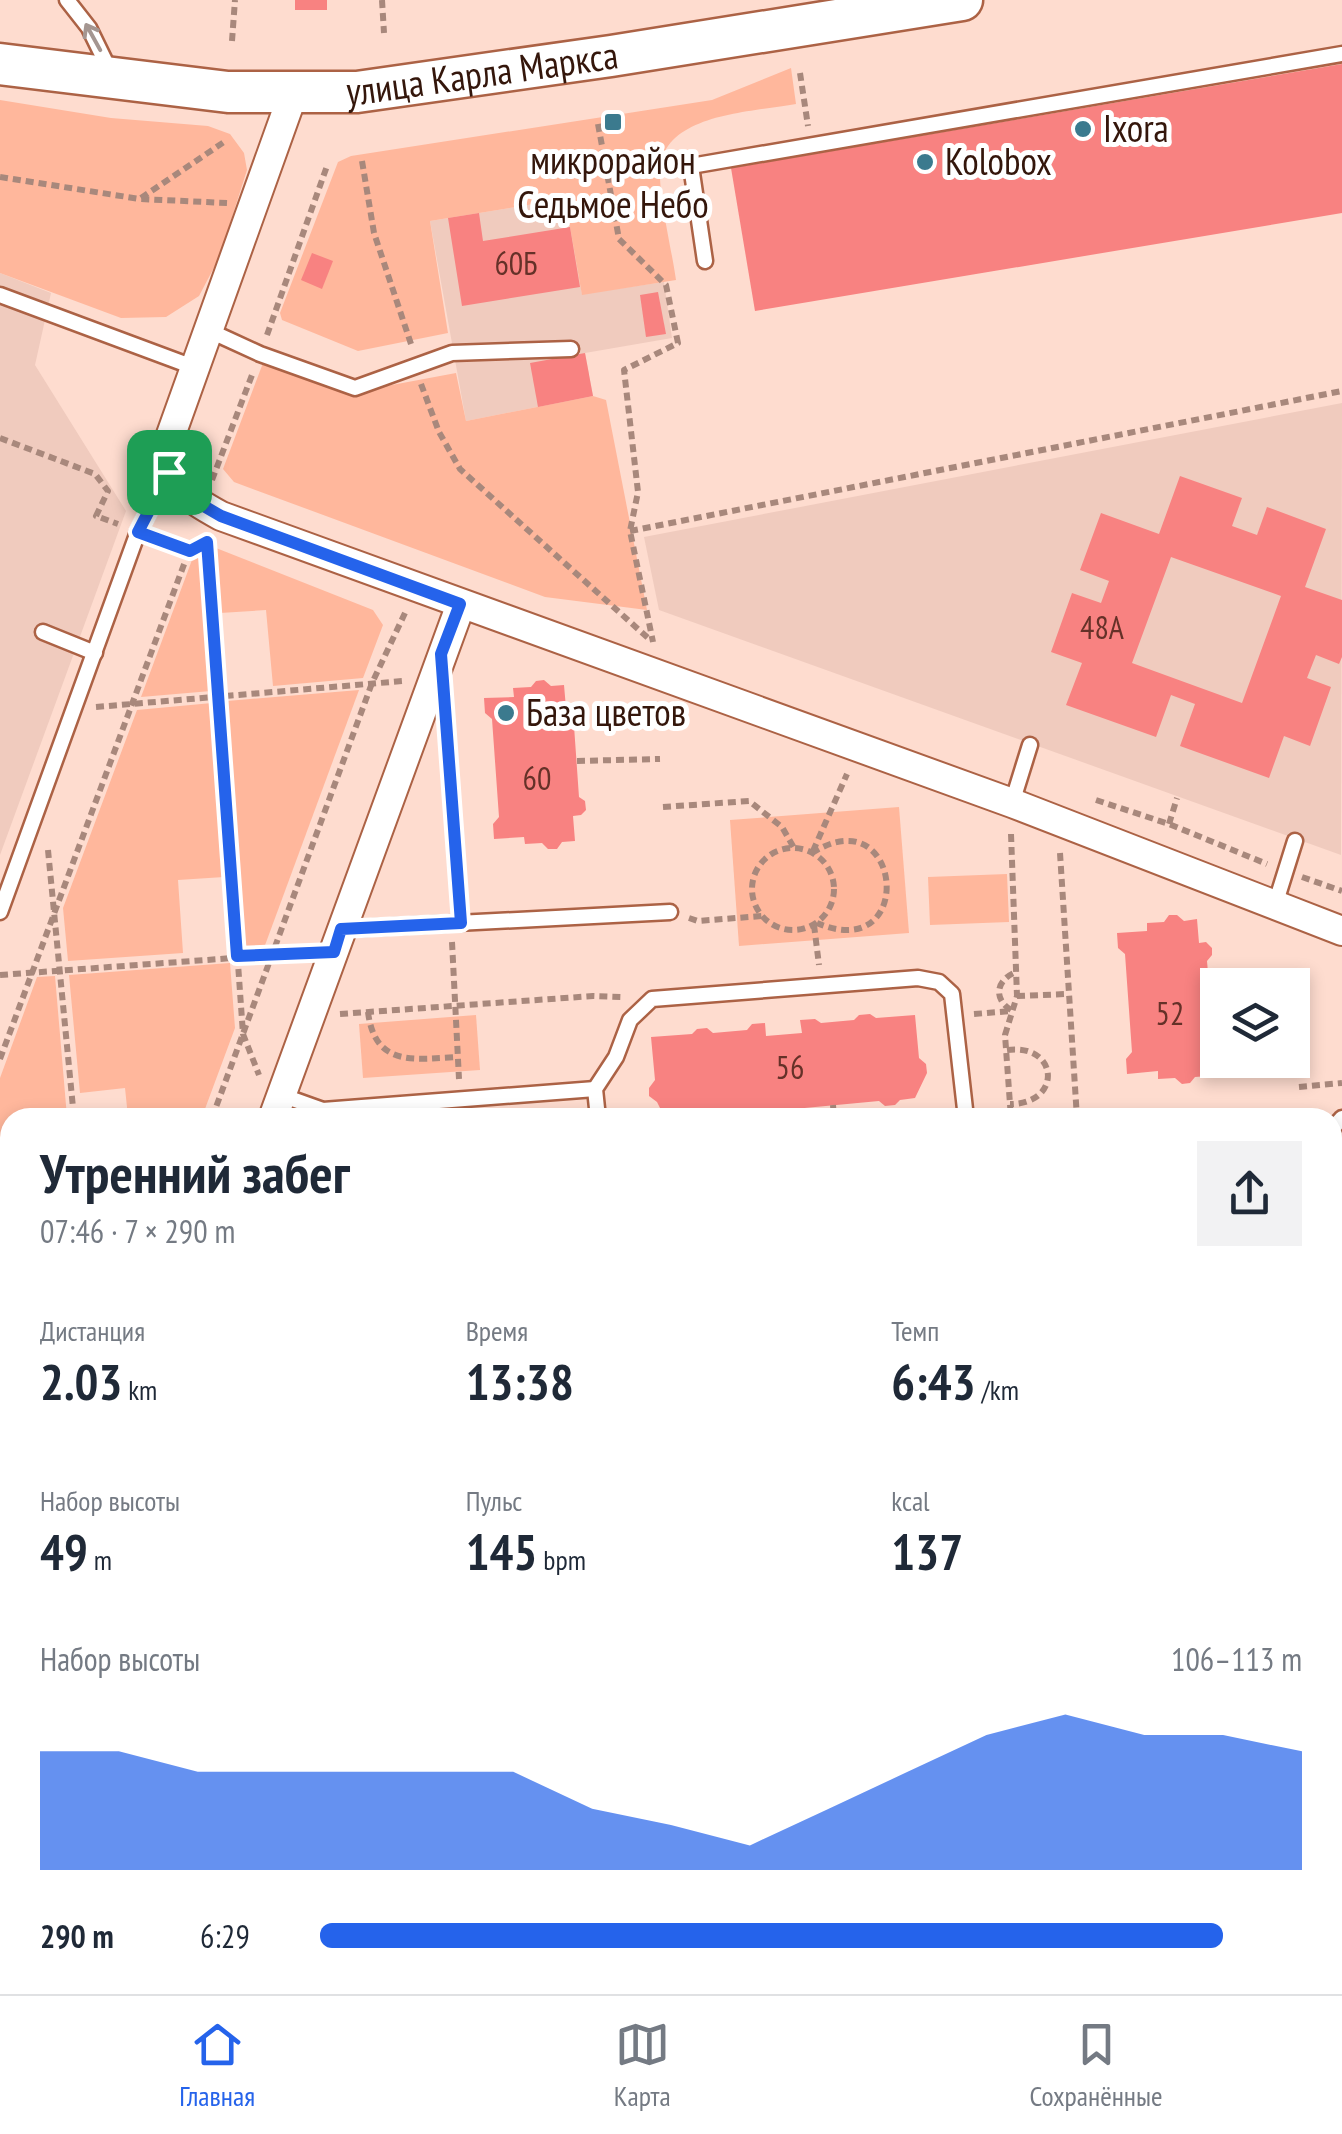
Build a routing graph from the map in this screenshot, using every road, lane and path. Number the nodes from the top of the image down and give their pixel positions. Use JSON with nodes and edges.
{"nodes":[{"id":1,"x":67,"y":0,"type":"edge"},
{"id":2,"x":236,"y":0,"type":"edge"},
{"id":3,"x":382,"y":0,"type":"edge"},
{"id":4,"x":962,"y":0,"type":"edge"},
{"id":5,"x":384,"y":33,"type":"dead end"},
{"id":6,"x":232,"y":41,"type":"dead end"},
{"id":7,"x":1342,"y":54,"type":"edge"},
{"id":8,"x":0,"y":64,"type":"edge"},
{"id":9,"x":800,"y":73,"type":"dead end"},
{"id":10,"x":114,"y":78,"type":"junction"},
{"id":11,"x":293,"y":94,"type":"junction"},
{"id":12,"x":598,"y":124,"type":"dead end"},
{"id":13,"x":224,"y":142,"type":"dead end"},
{"id":14,"x":811,"y":142,"type":"junction"},
{"id":15,"x":362,"y":161,"type":"dead end"},
{"id":16,"x":0,"y":177,"type":"edge"},
{"id":17,"x":140,"y":198,"type":"junction"},
{"id":18,"x":238,"y":204,"type":"dead end"},
{"id":19,"x":705,"y":260,"type":"dead end"},
{"id":20,"x":0,"y":295,"type":"edge"},
{"id":21,"x":210,"y":331,"type":"junction"},
{"id":22,"x":571,"y":349,"type":"dead end"},
{"id":23,"x":416,"y":366,"type":"junction"},
{"id":24,"x":196,"y":368,"type":"junction"},
{"id":25,"x":1342,"y":391,"type":"edge"},
{"id":26,"x":0,"y":438,"type":"edge"},
{"id":27,"x":169,"y":472,"type":"junction"},
{"id":28,"x":630,"y":531,"type":"junction"},
{"id":29,"x":138,"y":532,"type":"junction"},
{"id":30,"x":190,"y":551,"type":"junction"},
{"id":31,"x":460,"y":604,"type":"junction"},
{"id":32,"x":404,"y":613,"type":"dead end"},
{"id":33,"x":43,"y":632,"type":"dead end"},
{"id":34,"x":95,"y":653,"type":"junction"},
{"id":35,"x":434,"y":678,"type":"junction"},
{"id":36,"x":372,"y":683,"type":"junction"},
{"id":37,"x":219,"y":696,"type":"junction"},
{"id":38,"x":132,"y":704,"type":"junction"},
{"id":39,"x":74,"y":709,"type":"junction"},
{"id":40,"x":446,"y":712,"type":"dead end"},
{"id":41,"x":1030,"y":745,"type":"dead end"},
{"id":42,"x":660,"y":759,"type":"dead end"},
{"id":43,"x":577,"y":761,"type":"dead end"},
{"id":44,"x":847,"y":774,"type":"dead end"},
{"id":45,"x":43,"y":794,"type":"junction"},
{"id":46,"x":1178,"y":798,"type":"dead end"},
{"id":47,"x":1012,"y":802,"type":"junction"},
{"id":48,"x":663,"y":807,"type":"dead end"},
{"id":49,"x":1168,"y":824,"type":"dead end"},
{"id":50,"x":1010,"y":833,"type":"dead end"},
{"id":51,"x":1296,"y":841,"type":"dead end"},
{"id":52,"x":794,"y":848,"type":"junction"},
{"id":53,"x":1060,"y":852,"type":"dead end"},
{"id":54,"x":812,"y":853,"type":"junction"},
{"id":55,"x":6,"y":878,"type":"edge"},
{"id":56,"x":1275,"y":905,"type":"junction"},
{"id":57,"x":0,"y":912,"type":"edge"},
{"id":58,"x":55,"y":912,"type":"junction"},
{"id":59,"x":670,"y":912,"type":"joint"},
{"id":60,"x":762,"y":916,"type":"junction"},
{"id":61,"x":456,"y":923,"type":"junction"},
{"id":62,"x":816,"y":924,"type":"junction"},
{"id":63,"x":1342,"y":931,"type":"edge"},
{"id":64,"x":337,"y":941,"type":"junction"},
{"id":65,"x":272,"y":954,"type":"junction"},
{"id":66,"x":237,"y":956,"type":"junction"},
{"id":67,"x":60,"y":970,"type":"junction"},
{"id":68,"x":32,"y":972,"type":"junction"},
{"id":69,"x":1016,"y":972,"type":"junction"},
{"id":70,"x":0,"y":975,"type":"edge"},
{"id":71,"x":822,"y":986,"type":"junction"},
{"id":72,"x":1067,"y":994,"type":"junction"},
{"id":73,"x":609,"y":996,"type":"dead end"},
{"id":74,"x":1017,"y":996,"type":"junction"},
{"id":75,"x":456,"y":1006,"type":"junction"},
{"id":76,"x":1012,"y":1011,"type":"junction"},
{"id":77,"x":368,"y":1012,"type":"junction"},
{"id":78,"x":309,"y":1016,"type":"junction"},
{"id":79,"x":955,"y":1016,"type":"junction"},
{"id":80,"x":243,"y":1034,"type":"junction"},
{"id":81,"x":1006,"y":1050,"type":"junction"},
{"id":82,"x":458,"y":1057,"type":"junction"},
{"id":83,"x":0,"y":1059,"type":"edge"},
{"id":84,"x":1342,"y":1083,"type":"edge"},
{"id":85,"x":1299,"y":1087,"type":"dead end"},
{"id":86,"x":595,"y":1089,"type":"junction"},
{"id":87,"x":461,"y":1101,"type":"junction"},
{"id":88,"x":1010,"y":1104,"type":"junction"},
{"id":89,"x":833,"y":1105,"type":"dead end"},
{"id":90,"x":73,"y":1108,"type":"edge"},
{"id":91,"x":216,"y":1108,"type":"edge"},
{"id":92,"x":276,"y":1108,"type":"edge"},
{"id":93,"x":276,"y":1108,"type":"edge"},
{"id":94,"x":354,"y":1108,"type":"edge"},
{"id":95,"x":597,"y":1108,"type":"edge"},
{"id":96,"x":833,"y":1108,"type":"edge"},
{"id":97,"x":965,"y":1108,"type":"edge"},
{"id":98,"x":1010,"y":1108,"type":"edge"},
{"id":99,"x":1076,"y":1108,"type":"edge"}],
"edges":[{"from":10,"to":1,"type":"lane","one_way":true},
{"from":2,"to":6,"type":"path"},
{"from":3,"to":5,"type":"path"},
{"from":4,"to":11,"type":"main road","name":"улица Карла Маркса"},
{"from":7,"to":14,"type":"lane"},
{"from":8,"to":10,"type":"main road","name":"улица Карла Маркса"},
{"from":9,"to":14,"type":"path"},
{"from":10,"to":11,"type":"main road","name":"улица Карла Маркса"},
{"from":11,"to":21,"type":"street"},
{"from":12,"to":28,"type":"path"},
{"from":13,"to":17,"type":"path"},
{"from":14,"to":19,"type":"lane"},
{"from":15,"to":23,"type":"path"},
{"from":16,"to":17,"type":"path"},
{"from":17,"to":18,"type":"path"},
{"from":20,"to":24,"type":"lane"},
{"from":21,"to":23,"type":"lane"},
{"from":21,"to":24,"type":"street"},
{"from":22,"to":23,"type":"lane"},
{"from":23,"to":28,"type":"path"},
{"from":24,"to":27,"type":"street"},
{"from":25,"to":28,"type":"path"},
{"from":26,"to":29,"type":"path"},
{"from":27,"to":29,"type":"lane"},
{"from":27,"to":31,"type":"street"},
{"from":29,"to":30,"type":"path"},
{"from":29,"to":34,"type":"lane"},
{"from":30,"to":37,"type":"path"},
{"from":30,"to":38,"type":"path"},
{"from":31,"to":35,"type":"street"},
{"from":31,"to":47,"type":"street"},
{"from":32,"to":36,"type":"path"},
{"from":33,"to":34,"type":"lane"},
{"from":34,"to":39,"type":"lane"},
{"from":35,"to":36,"type":"path"},
{"from":35,"to":64,"type":"street"},
{"from":36,"to":37,"type":"path"},
{"from":36,"to":65,"type":"path"},
{"from":37,"to":38,"type":"path"},
{"from":37,"to":66,"type":"path"},
{"from":38,"to":39,"type":"path"},
{"from":38,"to":58,"type":"path"},
{"from":39,"to":45,"type":"lane"},
{"from":40,"to":61,"type":"path"},
{"from":41,"to":47,"type":"lane"},
{"from":42,"to":43,"type":"path"},
{"from":44,"to":54,"type":"path"},
{"from":45,"to":55,"type":"lane"},
{"from":45,"to":58,"type":"path"},
{"from":46,"to":49,"type":"path"},
{"from":47,"to":56,"type":"street"},
{"from":48,"to":52,"type":"path"},
{"from":50,"to":69,"type":"path"},
{"from":51,"to":56,"type":"lane"},
{"from":52,"to":54,"type":"path"},
{"from":52,"to":60,"type":"path"},
{"from":53,"to":72,"type":"path"},
{"from":54,"to":62,"type":"path"},
{"from":54,"to":62,"type":"path"},
{"from":55,"to":57,"type":"lane"},
{"from":56,"to":63,"type":"street"},
{"from":58,"to":67,"type":"path"},
{"from":58,"to":68,"type":"path"},
{"from":59,"to":60,"type":"path"},
{"from":59,"to":61,"type":"lane"},
{"from":60,"to":62,"type":"path"},
{"from":61,"to":64,"type":"lane"},
{"from":61,"to":75,"type":"path"},
{"from":62,"to":71,"type":"path"},
{"from":64,"to":65,"type":"path"},
{"from":64,"to":78,"type":"street"},
{"from":65,"to":66,"type":"path"},
{"from":65,"to":80,"type":"path"},
{"from":66,"to":67,"type":"path"},
{"from":66,"to":80,"type":"path"},
{"from":67,"to":68,"type":"path"},
{"from":67,"to":90,"type":"path"},
{"from":68,"to":70,"type":"path"},
{"from":68,"to":83,"type":"path"},
{"from":69,"to":74,"type":"path"},
{"from":69,"to":76,"type":"path"},
{"from":71,"to":79,"type":"lane"},
{"from":71,"to":86,"type":"lane"},
{"from":72,"to":74,"type":"path"},
{"from":72,"to":99,"type":"path"},
{"from":73,"to":75,"type":"path"},
{"from":74,"to":76,"type":"path"},
{"from":75,"to":77,"type":"path"},
{"from":75,"to":82,"type":"path"},
{"from":76,"to":79,"type":"path"},
{"from":76,"to":81,"type":"path"},
{"from":77,"to":78,"type":"path"},
{"from":77,"to":82,"type":"path"},
{"from":78,"to":92,"type":"street"},
{"from":79,"to":97,"type":"lane"},
{"from":80,"to":91,"type":"path"},
{"from":80,"to":93,"type":"path"},
{"from":81,"to":88,"type":"path"},
{"from":81,"to":88,"type":"path"},
{"from":82,"to":87,"type":"path"},
{"from":84,"to":85,"type":"path"},
{"from":86,"to":87,"type":"lane"},
{"from":86,"to":95,"type":"lane"},
{"from":87,"to":94,"type":"lane"},
{"from":88,"to":98,"type":"path"},
{"from":89,"to":96,"type":"path"}]}
